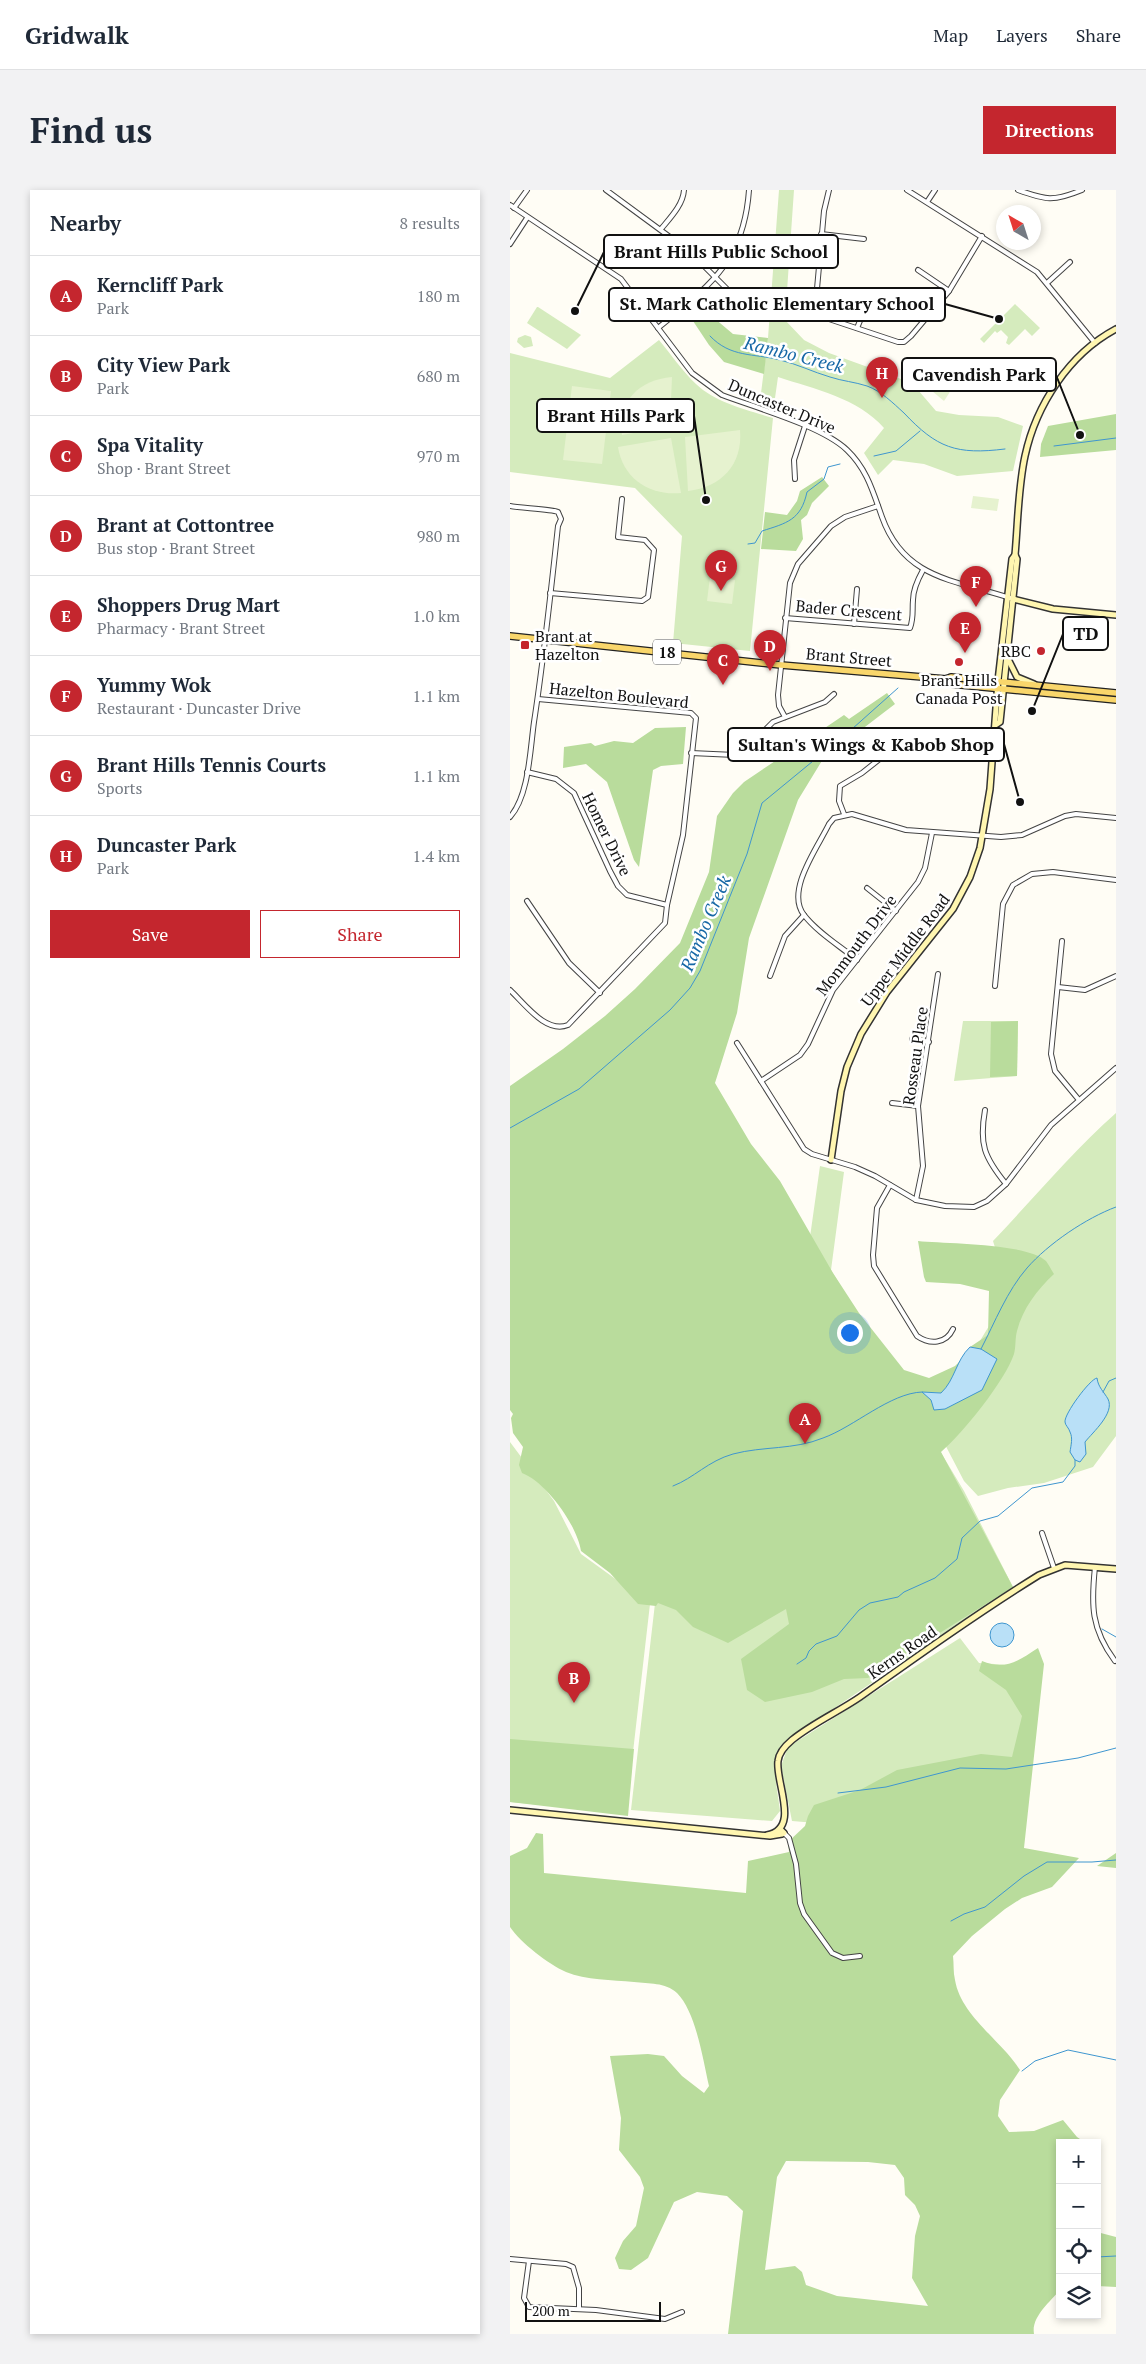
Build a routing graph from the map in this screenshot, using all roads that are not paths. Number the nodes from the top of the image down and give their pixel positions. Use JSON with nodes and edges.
{"nodes":[{"id":1,"x":527,"y":190,"type":"edge"},
{"id":2,"x":606,"y":190,"type":"edge"},
{"id":3,"x":684,"y":190,"type":"edge"},
{"id":4,"x":748,"y":190,"type":"edge"},
{"id":5,"x":830,"y":190,"type":"edge"},
{"id":6,"x":907,"y":190,"type":"edge"},
{"id":7,"x":935,"y":190,"type":"edge"},
{"id":8,"x":1018,"y":190,"type":"edge"},
{"id":9,"x":1082,"y":190,"type":"edge"},
{"id":10,"x":927,"y":202,"type":"junction"},
{"id":11,"x":510,"y":205,"type":"edge"},
{"id":12,"x":514,"y":208,"type":"junction"},
{"id":13,"x":527,"y":218,"type":"junction"},
{"id":14,"x":661,"y":229,"type":"junction"},
{"id":15,"x":822,"y":234,"type":"junction"},
{"id":16,"x":982,"y":236,"type":"junction"},
{"id":17,"x":864,"y":239,"type":"dead end"},
{"id":18,"x":510,"y":244,"type":"edge"},
{"id":19,"x":1070,"y":262,"type":"dead end"},
{"id":20,"x":918,"y":270,"type":"dead end"},
{"id":21,"x":716,"y":278,"type":"junction"},
{"id":22,"x":1047,"y":283,"type":"junction"},
{"id":23,"x":949,"y":291,"type":"junction"},
{"id":24,"x":737,"y":299,"type":"dead end"},
{"id":25,"x":867,"y":304,"type":"dead end"},
{"id":26,"x":658,"y":328,"type":"junction"},
{"id":27,"x":858,"y":328,"type":"junction"},
{"id":28,"x":1116,"y":330,"type":"edge"},
{"id":29,"x":1095,"y":343,"type":"junction"},
{"id":30,"x":805,"y":426,"type":"junction"},
{"id":31,"x":795,"y":480,"type":"dead end"},
{"id":32,"x":622,"y":499,"type":"dead end"},
{"id":33,"x":510,"y":506,"type":"edge"},
{"id":34,"x":878,"y":506,"type":"junction"},
{"id":35,"x":923,"y":570,"type":"junction"},
{"id":36,"x":857,"y":589,"type":"dead end"},
{"id":37,"x":550,"y":593,"type":"junction"},
{"id":38,"x":1010,"y":599,"type":"junction"},
{"id":39,"x":1116,"y":615,"type":"edge"},
{"id":40,"x":785,"y":618,"type":"junction"},
{"id":41,"x":854,"y":624,"type":"junction"},
{"id":42,"x":510,"y":636,"type":"edge"},
{"id":43,"x":545,"y":640,"type":"junction"},
{"id":44,"x":1008,"y":656,"type":"junction"},
{"id":45,"x":781,"y":665,"type":"junction"},
{"id":46,"x":946,"y":679,"type":"junction"},
{"id":47,"x":1002,"y":682,"type":"junction"},
{"id":48,"x":1036,"y":685,"type":"junction"},
{"id":49,"x":1001,"y":689,"type":"junction"},
{"id":50,"x":1116,"y":693,"type":"edge"},
{"id":51,"x":834,"y":694,"type":"dead end"},
{"id":52,"x":538,"y":699,"type":"junction"},
{"id":53,"x":1116,"y":700,"type":"edge"},
{"id":54,"x":785,"y":717,"type":"junction"},
{"id":55,"x":691,"y":753,"type":"junction"},
{"id":56,"x":886,"y":754,"type":"dead end"},
{"id":57,"x":527,"y":772,"type":"junction"},
{"id":58,"x":844,"y":814,"type":"junction"},
{"id":59,"x":510,"y":817,"type":"edge"},
{"id":60,"x":1116,"y":818,"type":"edge"},
{"id":61,"x":932,"y":832,"type":"junction"},
{"id":62,"x":984,"y":836,"type":"junction"},
{"id":63,"x":1116,"y":880,"type":"edge"},
{"id":64,"x":867,"y":888,"type":"dead end"},
{"id":65,"x":527,"y":901,"type":"dead end"},
{"id":66,"x":666,"y":905,"type":"junction"},
{"id":67,"x":896,"y":912,"type":"junction"},
{"id":68,"x":804,"y":915,"type":"junction"},
{"id":69,"x":1062,"y":941,"type":"dead end"},
{"id":70,"x":857,"y":960,"type":"junction"},
{"id":71,"x":938,"y":974,"type":"dead end"},
{"id":72,"x":770,"y":976,"type":"dead end"},
{"id":73,"x":1116,"y":976,"type":"edge"},
{"id":74,"x":995,"y":986,"type":"dead end"},
{"id":75,"x":1058,"y":987,"type":"junction"},
{"id":76,"x":510,"y":990,"type":"edge"},
{"id":77,"x":600,"y":993,"type":"junction"},
{"id":78,"x":912,"y":1039,"type":"dead end"},
{"id":79,"x":928,"y":1042,"type":"junction"},
{"id":80,"x":737,"y":1043,"type":"dead end"},
{"id":81,"x":1116,"y":1068,"type":"edge"},
{"id":82,"x":761,"y":1081,"type":"junction"},
{"id":83,"x":1079,"y":1100,"type":"junction"},
{"id":84,"x":892,"y":1103,"type":"dead end"},
{"id":85,"x":918,"y":1106,"type":"junction"},
{"id":86,"x":985,"y":1110,"type":"dead end"},
{"id":87,"x":831,"y":1160,"type":"junction"},
{"id":88,"x":1006,"y":1184,"type":"junction"},
{"id":89,"x":890,"y":1185,"type":"junction"},
{"id":90,"x":916,"y":1200,"type":"junction"},
{"id":91,"x":953,"y":1329,"type":"dead end"},
{"id":92,"x":1042,"y":1533,"type":"dead end"},
{"id":93,"x":1095,"y":1566,"type":"junction"},
{"id":94,"x":1054,"y":1568,"type":"junction"},
{"id":95,"x":1116,"y":1569,"type":"edge"},
{"id":96,"x":1114,"y":1661,"type":"dead end"},
{"id":97,"x":510,"y":1810,"type":"edge"},
{"id":98,"x":782,"y":1831,"type":"junction"},
{"id":99,"x":860,"y":1956,"type":"dead end"},
{"id":100,"x":510,"y":2259,"type":"edge"},
{"id":101,"x":529,"y":2261,"type":"junction"},
{"id":102,"x":579,"y":2309,"type":"junction"},
{"id":103,"x":682,"y":2312,"type":"dead end"}],
"edges":[{"from":1,"to":12,"type":"street"},
{"from":2,"to":14,"type":"street"},
{"from":3,"to":14,"type":"street"},
{"from":4,"to":21,"type":"street"},
{"from":5,"to":15,"type":"street"},
{"from":6,"to":10,"type":"street"},
{"from":7,"to":10,"type":"street"},
{"from":8,"to":9,"type":"street"},
{"from":10,"to":16,"type":"street"},
{"from":11,"to":12,"type":"street","name":"Duncaster Drive"},
{"from":12,"to":13,"type":"street","name":"Duncaster Drive"},
{"from":13,"to":18,"type":"street"},
{"from":13,"to":26,"type":"street","name":"Duncaster Drive"},
{"from":14,"to":21,"type":"street"},
{"from":15,"to":17,"type":"street"},
{"from":15,"to":27,"type":"street"},
{"from":16,"to":22,"type":"street"},
{"from":16,"to":23,"type":"street"},
{"from":19,"to":22,"type":"street"},
{"from":20,"to":23,"type":"street"},
{"from":21,"to":24,"type":"street"},
{"from":21,"to":26,"type":"street"},
{"from":22,"to":29,"type":"street"},
{"from":23,"to":27,"type":"street"},
{"from":25,"to":27,"type":"street"},
{"from":26,"to":30,"type":"street","name":"Duncaster Drive"},
{"from":28,"to":29,"type":"street","name":"Upper Middle Road"},
{"from":29,"to":38,"type":"street","name":"Upper Middle Road"},
{"from":30,"to":31,"type":"street"},
{"from":30,"to":34,"type":"street","name":"Duncaster Drive"},
{"from":32,"to":37,"type":"street"},
{"from":33,"to":37,"type":"street","name":"Hazelton Boulevard"},
{"from":34,"to":35,"type":"street","name":"Duncaster Drive"},
{"from":34,"to":40,"type":"street"},
{"from":35,"to":38,"type":"street","name":"Duncaster Drive"},
{"from":35,"to":41,"type":"street","name":"Bader Crescent"},
{"from":36,"to":41,"type":"street"},
{"from":37,"to":43,"type":"street","name":"Hazelton Boulevard"},
{"from":38,"to":39,"type":"street"},
{"from":38,"to":44,"type":"street","name":"Upper Middle Road"},
{"from":38,"to":47,"type":"street","name":"Upper Middle Road"},
{"from":40,"to":41,"type":"street","name":"Bader Crescent"},
{"from":40,"to":45,"type":"street"},
{"from":42,"to":43,"type":"main road","name":"Brant Street","number":"18"},
{"from":43,"to":45,"type":"main road","name":"Brant Street","number":"18"},
{"from":43,"to":52,"type":"street","name":"Hazelton Boulevard"},
{"from":44,"to":47,"type":"street","name":"Upper Middle Road"},
{"from":44,"to":48,"type":"street"},
{"from":45,"to":46,"type":"main road","name":"Brant Street","number":"18"},
{"from":45,"to":54,"type":"street"},
{"from":46,"to":47,"type":"main road","name":"Brant Street","number":"18"},
{"from":46,"to":49,"type":"main road","name":"Brant Street","number":"18"},
{"from":47,"to":48,"type":"main road","name":"Brant Street","number":"18"},
{"from":47,"to":49,"type":"street","name":"Upper Middle Road"},
{"from":48,"to":50,"type":"main road","name":"Brant Street","number":"18"},
{"from":49,"to":53,"type":"main road","name":"Brant Street","number":"18"},
{"from":49,"to":62,"type":"street","name":"Upper Middle Road"},
{"from":51,"to":54,"type":"street"},
{"from":52,"to":55,"type":"street","name":"Hazelton Boulevard"},
{"from":52,"to":57,"type":"street","name":"Hazelton Boulevard"},
{"from":54,"to":55,"type":"street"},
{"from":55,"to":66,"type":"street","name":"Hazelton Boulevard"},
{"from":56,"to":58,"type":"street"},
{"from":57,"to":59,"type":"street","name":"Hazelton Boulevard"},
{"from":57,"to":66,"type":"street","name":"Homer Drive"},
{"from":58,"to":61,"type":"street"},
{"from":58,"to":68,"type":"street"},
{"from":60,"to":62,"type":"street"},
{"from":61,"to":62,"type":"street"},
{"from":61,"to":67,"type":"street","name":"Monmouth Drive"},
{"from":62,"to":87,"type":"street","name":"Upper Middle Road"},
{"from":63,"to":74,"type":"street"},
{"from":64,"to":67,"type":"street"},
{"from":65,"to":77,"type":"street"},
{"from":66,"to":77,"type":"street","name":"Hazelton Boulevard"},
{"from":67,"to":70,"type":"street","name":"Monmouth Drive"},
{"from":68,"to":70,"type":"street"},
{"from":68,"to":72,"type":"street"},
{"from":69,"to":75,"type":"street"},
{"from":70,"to":82,"type":"street","name":"Monmouth Drive"},
{"from":71,"to":79,"type":"street","name":"Rosseau Place"},
{"from":73,"to":75,"type":"street"},
{"from":75,"to":83,"type":"street"},
{"from":76,"to":77,"type":"street","name":"Hazelton Boulevard"},
{"from":78,"to":79,"type":"street"},
{"from":79,"to":85,"type":"street","name":"Rosseau Place"},
{"from":80,"to":82,"type":"street"},
{"from":81,"to":83,"type":"street"},
{"from":82,"to":87,"type":"street"},
{"from":83,"to":88,"type":"street"},
{"from":84,"to":85,"type":"street"},
{"from":85,"to":90,"type":"street","name":"Rosseau Place"},
{"from":86,"to":88,"type":"street"},
{"from":87,"to":89,"type":"street"},
{"from":88,"to":90,"type":"street"},
{"from":89,"to":90,"type":"street"},
{"from":89,"to":91,"type":"street"},
{"from":92,"to":94,"type":"street"},
{"from":93,"to":94,"type":"street","name":"Kerns Road"},
{"from":93,"to":95,"type":"street","name":"Kerns Road"},
{"from":93,"to":96,"type":"street"},
{"from":94,"to":98,"type":"street","name":"Kerns Road"},
{"from":97,"to":98,"type":"street"},
{"from":98,"to":99,"type":"street"},
{"from":100,"to":101,"type":"street"},
{"from":101,"to":102,"type":"street"},
{"from":101,"to":102,"type":"street"},
{"from":102,"to":103,"type":"street"}]}
